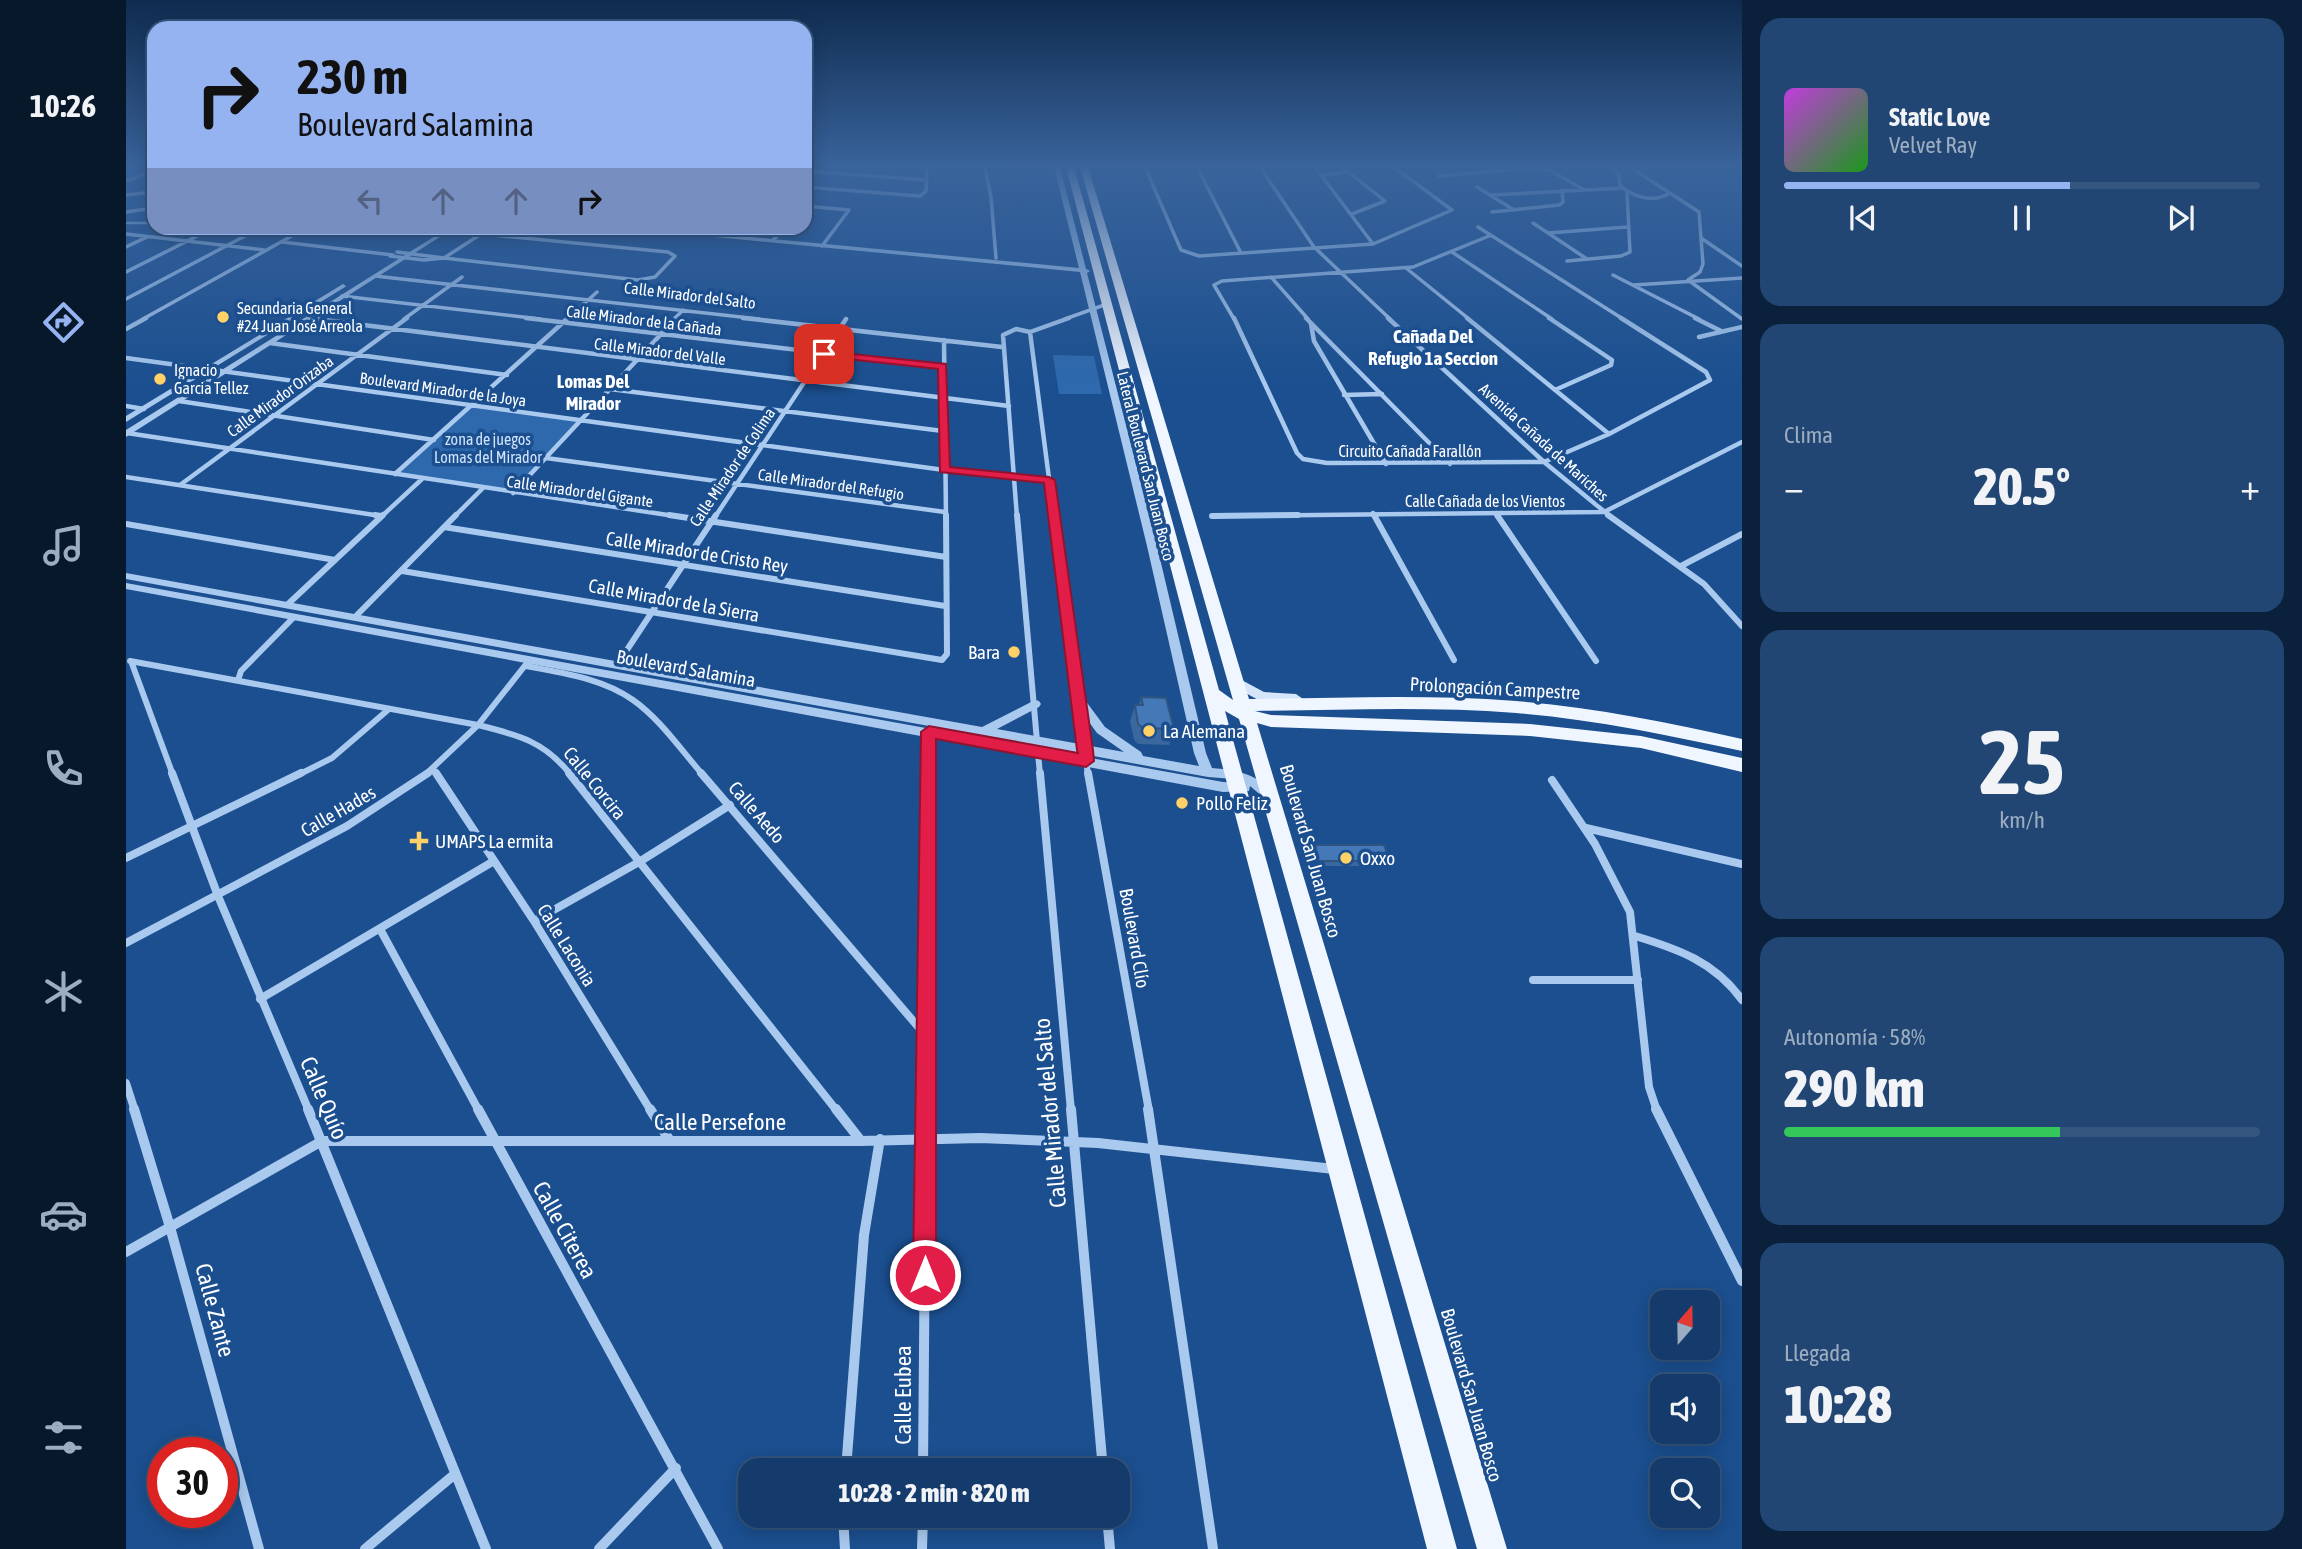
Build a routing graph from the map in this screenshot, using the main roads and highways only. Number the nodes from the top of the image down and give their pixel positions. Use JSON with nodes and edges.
{"nodes":[{"id":1,"x":1089,"y":239,"type":"edge"},
{"id":2,"x":1106,"y":239,"type":"edge"},
{"id":3,"x":1112,"y":320,"type":"junction"},
{"id":4,"x":1130,"y":320,"type":"junction"},
{"id":5,"x":1203,"y":662,"type":"junction"},
{"id":6,"x":1231,"y":663,"type":"junction"},
{"id":7,"x":1236,"y":682,"type":"junction"},
{"id":8,"x":1211,"y":693,"type":"junction"},
{"id":9,"x":1339,"y":704,"type":"junction"},
{"id":10,"x":1240,"y":710,"type":"junction"},
{"id":11,"x":1302,"y":723,"type":"junction"},
{"id":12,"x":1220,"y":727,"type":"junction"},
{"id":13,"x":1742,"y":745,"type":"edge"},
{"id":14,"x":1742,"y":765,"type":"edge"},
{"id":15,"x":1248,"y":778,"type":"junction"},
{"id":16,"x":1272,"y":804,"type":"junction"},
{"id":17,"x":1442,"y":1549,"type":"edge"},
{"id":18,"x":1492,"y":1549,"type":"edge"}],
"edges":[{"from":1,"to":3,"type":"main road","name":"Boulevard San Juan Bosco"},
{"from":2,"to":4,"type":"main road","name":"Boulevard San Juan Bosco"},
{"from":3,"to":4,"type":"main road"},
{"from":3,"to":5,"type":"main road","name":"Boulevard San Juan Bosco"},
{"from":4,"to":6,"type":"main road","name":"Boulevard San Juan Bosco"},
{"from":5,"to":6,"type":"main road"},
{"from":5,"to":8,"type":"main road","name":"Boulevard San Juan Bosco"},
{"from":6,"to":7,"type":"main road","name":"Boulevard San Juan Bosco"},
{"from":7,"to":9,"type":"main road"},
{"from":7,"to":10,"type":"main road","name":"Boulevard San Juan Bosco"},
{"from":8,"to":10,"type":"main road"},
{"from":8,"to":12,"type":"main road","name":"Boulevard San Juan Bosco"},
{"from":9,"to":10,"type":"main road","name":"Prolongación Campestre"},
{"from":9,"to":13,"type":"main road","name":"Prolongación Campestre"},
{"from":10,"to":11,"type":"main road","name":"Prolongación Campestre"},
{"from":10,"to":12,"type":"main road"},
{"from":10,"to":15,"type":"main road","name":"Boulevard San Juan Bosco"},
{"from":11,"to":14,"type":"main road","name":"Prolongación Campestre"},
{"from":11,"to":15,"type":"main road"},
{"from":12,"to":15,"type":"main road","name":"Boulevard San Juan Bosco"},
{"from":15,"to":16,"type":"main road","name":"Boulevard San Juan Bosco"},
{"from":15,"to":16,"type":"main road"},
{"from":15,"to":17,"type":"main road","name":"Boulevard San Juan Bosco"},
{"from":16,"to":18,"type":"main road","name":"Boulevard San Juan Bosco"}]}
